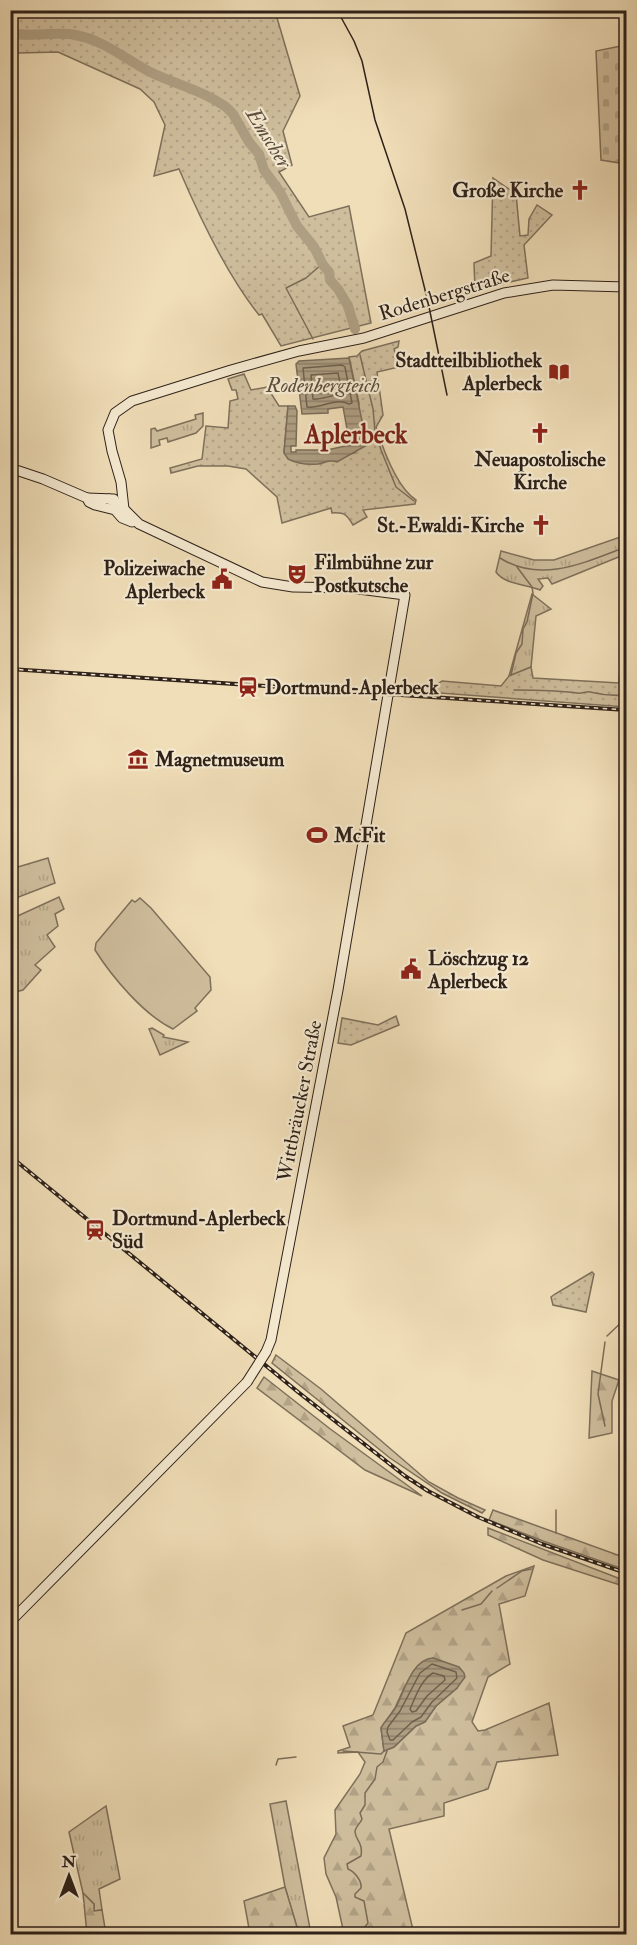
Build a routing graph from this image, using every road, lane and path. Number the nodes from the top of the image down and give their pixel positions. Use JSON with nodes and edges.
{"nodes":[{"id":1,"x":627,"y":287,"type":"edge"},
{"id":2,"x":10,"y":468,"type":"edge"},
{"id":3,"x":116,"y":504,"type":"junction"},
{"id":4,"x":10,"y":1622,"type":"edge"}],
"edges":[{"from":1,"to":3,"type":"main road","name":"Rodenbergstraße"},
{"from":2,"to":3,"type":"main road"},
{"from":3,"to":4,"type":"main road","name":"Wittbräucker Straße","bridge":true}]}
